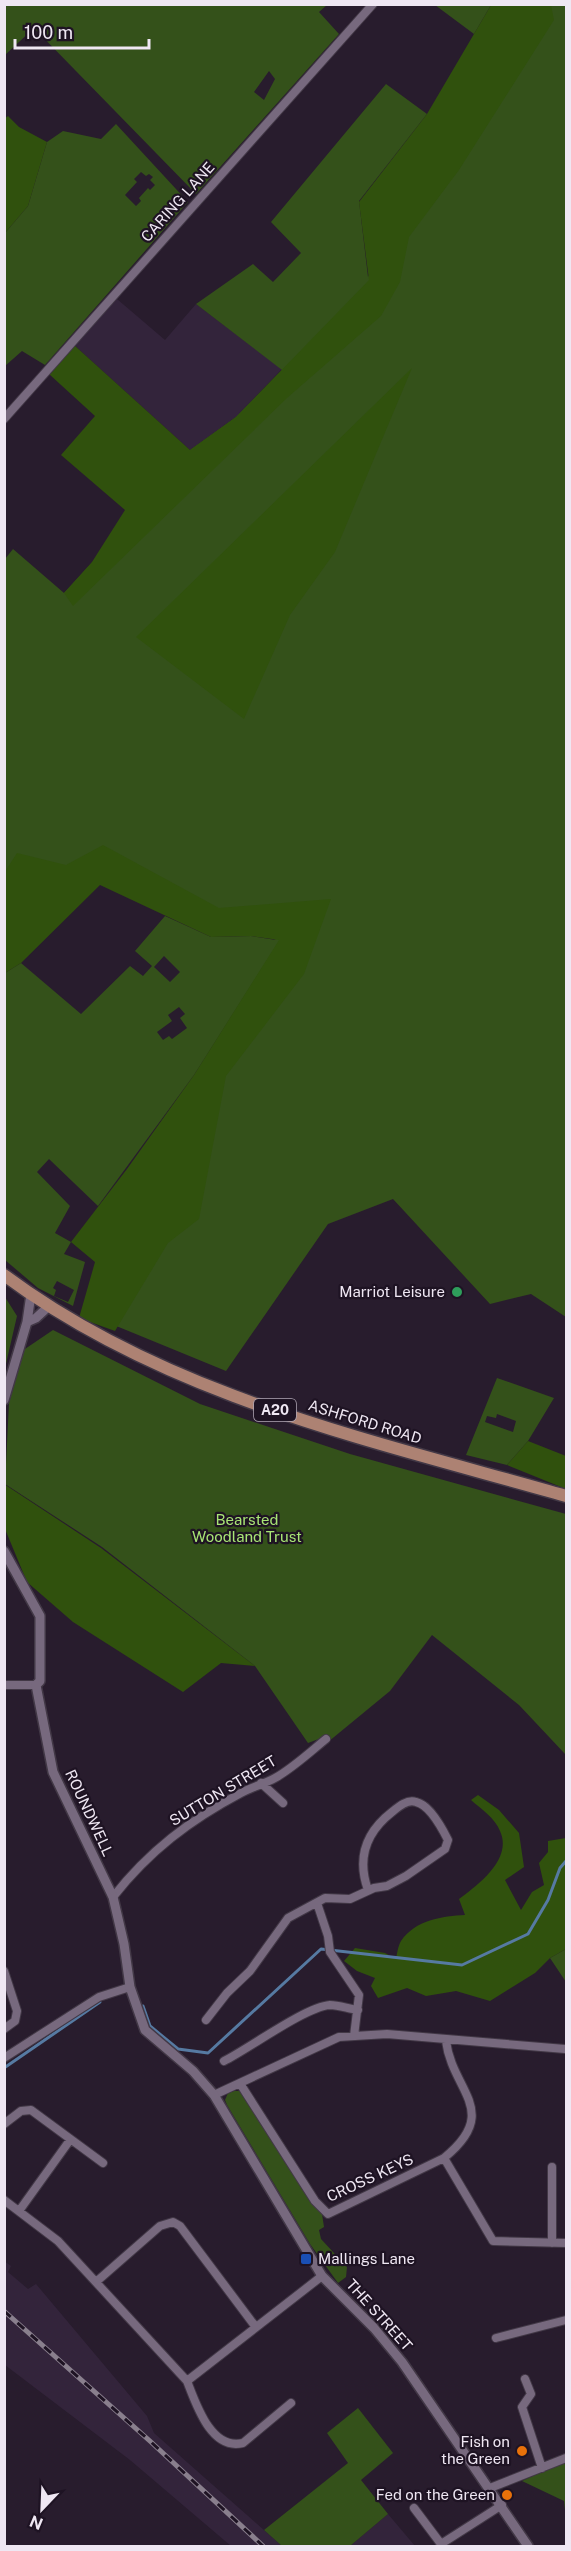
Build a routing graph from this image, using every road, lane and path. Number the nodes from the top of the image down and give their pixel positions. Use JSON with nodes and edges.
{"nodes":[{"id":1,"x":373,"y":4,"type":"edge"},
{"id":2,"x":4,"y":419,"type":"edge"},
{"id":3,"x":4,"y":1275,"type":"edge"},
{"id":4,"x":30,"y":1294,"type":"junction"},
{"id":5,"x":49,"y":1306,"type":"junction"},
{"id":6,"x":27,"y":1322,"type":"junction"},
{"id":7,"x":4,"y":1400,"type":"edge"},
{"id":8,"x":567,"y":1496,"type":"edge"},
{"id":9,"x":4,"y":1551,"type":"edge"},
{"id":10,"x":4,"y":1685,"type":"edge"},
{"id":11,"x":36,"y":1685,"type":"junction"},
{"id":12,"x":326,"y":1739,"type":"dead end"},
{"id":13,"x":261,"y":1783,"type":"junction"},
{"id":14,"x":284,"y":1803,"type":"dead end"},
{"id":15,"x":368,"y":1890,"type":"junction"},
{"id":16,"x":113,"y":1897,"type":"junction"},
{"id":17,"x":317,"y":1903,"type":"junction"},
{"id":18,"x":4,"y":1971,"type":"edge"},
{"id":19,"x":130,"y":1987,"type":"junction"},
{"id":20,"x":358,"y":2010,"type":"junction"},
{"id":21,"x":206,"y":2020,"type":"dead end"},
{"id":22,"x":4,"y":2029,"type":"edge"},
{"id":23,"x":354,"y":2036,"type":"junction"},
{"id":24,"x":446,"y":2041,"type":"junction"},
{"id":25,"x":565,"y":2049,"type":"dead end"},
{"id":26,"x":4,"y":2058,"type":"edge"},
{"id":27,"x":224,"y":2061,"type":"dead end"},
{"id":28,"x":241,"y":2085,"type":"junction"},
{"id":29,"x":214,"y":2095,"type":"junction"},
{"id":30,"x":4,"y":2124,"type":"edge"},
{"id":31,"x":70,"y":2140,"type":"junction"},
{"id":32,"x":444,"y":2158,"type":"junction"},
{"id":33,"x":103,"y":2163,"type":"dead end"},
{"id":34,"x":552,"y":2167,"type":"dead end"},
{"id":35,"x":4,"y":2200,"type":"edge"},
{"id":36,"x":19,"y":2211,"type":"junction"},
{"id":37,"x":552,"y":2243,"type":"junction"},
{"id":38,"x":567,"y":2243,"type":"edge"},
{"id":39,"x":322,"y":2276,"type":"junction"},
{"id":40,"x":96,"y":2282,"type":"junction"},
{"id":41,"x":567,"y":2320,"type":"edge"},
{"id":42,"x":255,"y":2326,"type":"junction"},
{"id":43,"x":496,"y":2338,"type":"dead end"},
{"id":44,"x":525,"y":2379,"type":"dead end"},
{"id":45,"x":187,"y":2381,"type":"junction"},
{"id":46,"x":291,"y":2403,"type":"dead end"},
{"id":47,"x":567,"y":2458,"type":"edge"},
{"id":48,"x":542,"y":2468,"type":"junction"},
{"id":49,"x":490,"y":2488,"type":"junction"},
{"id":50,"x":502,"y":2505,"type":"junction"},
{"id":51,"x":414,"y":2508,"type":"dead end"},
{"id":52,"x":528,"y":2547,"type":"edge"}],
"edges":[{"from":1,"to":2,"type":"street","name":"CARING LANE"},
{"from":3,"to":4,"type":"main road","name":"ASHFORD ROAD","number":"A20"},
{"from":4,"to":5,"type":"main road","name":"ASHFORD ROAD","number":"A20"},
{"from":4,"to":6,"type":"street"},
{"from":5,"to":6,"type":"street"},
{"from":5,"to":8,"type":"main road","name":"ASHFORD ROAD","number":"A20"},
{"from":6,"to":7,"type":"street"},
{"from":9,"to":11,"type":"street","name":"ROUNDWELL"},
{"from":10,"to":11,"type":"street"},
{"from":11,"to":16,"type":"street","name":"ROUNDWELL"},
{"from":12,"to":13,"type":"street","name":"SUTTON STREET"},
{"from":13,"to":14,"type":"street"},
{"from":13,"to":16,"type":"street","name":"SUTTON STREET"},
{"from":15,"to":15,"type":"street"},
{"from":15,"to":17,"type":"street"},
{"from":16,"to":19,"type":"street","name":"ROUNDWELL"},
{"from":17,"to":20,"type":"street"},
{"from":17,"to":21,"type":"street"},
{"from":18,"to":22,"type":"street"},
{"from":19,"to":26,"type":"street"},
{"from":19,"to":29,"type":"street","name":"THE STREET"},
{"from":20,"to":23,"type":"street"},
{"from":20,"to":27,"type":"street"},
{"from":23,"to":24,"type":"street"},
{"from":23,"to":28,"type":"street"},
{"from":24,"to":25,"type":"street"},
{"from":24,"to":32,"type":"street","name":"CROSS KEYS"},
{"from":28,"to":29,"type":"street"},
{"from":28,"to":32,"type":"street","name":"CROSS KEYS"},
{"from":29,"to":39,"type":"street","name":"THE STREET"},
{"from":30,"to":31,"type":"street"},
{"from":31,"to":33,"type":"street"},
{"from":31,"to":36,"type":"street"},
{"from":32,"to":37,"type":"street"},
{"from":34,"to":37,"type":"street"},
{"from":35,"to":36,"type":"street"},
{"from":36,"to":40,"type":"street"},
{"from":37,"to":38,"type":"street"},
{"from":39,"to":42,"type":"street"},
{"from":39,"to":49,"type":"street","name":"THE STREET"},
{"from":40,"to":42,"type":"street"},
{"from":40,"to":45,"type":"street"},
{"from":41,"to":43,"type":"street"},
{"from":42,"to":45,"type":"street"},
{"from":44,"to":48,"type":"street"},
{"from":45,"to":46,"type":"street"},
{"from":47,"to":48,"type":"street"},
{"from":48,"to":49,"type":"street"},
{"from":49,"to":50,"type":"street","name":"THE STREET"},
{"from":50,"to":51,"type":"street"},
{"from":50,"to":52,"type":"street","name":"THE STREET"}]}
